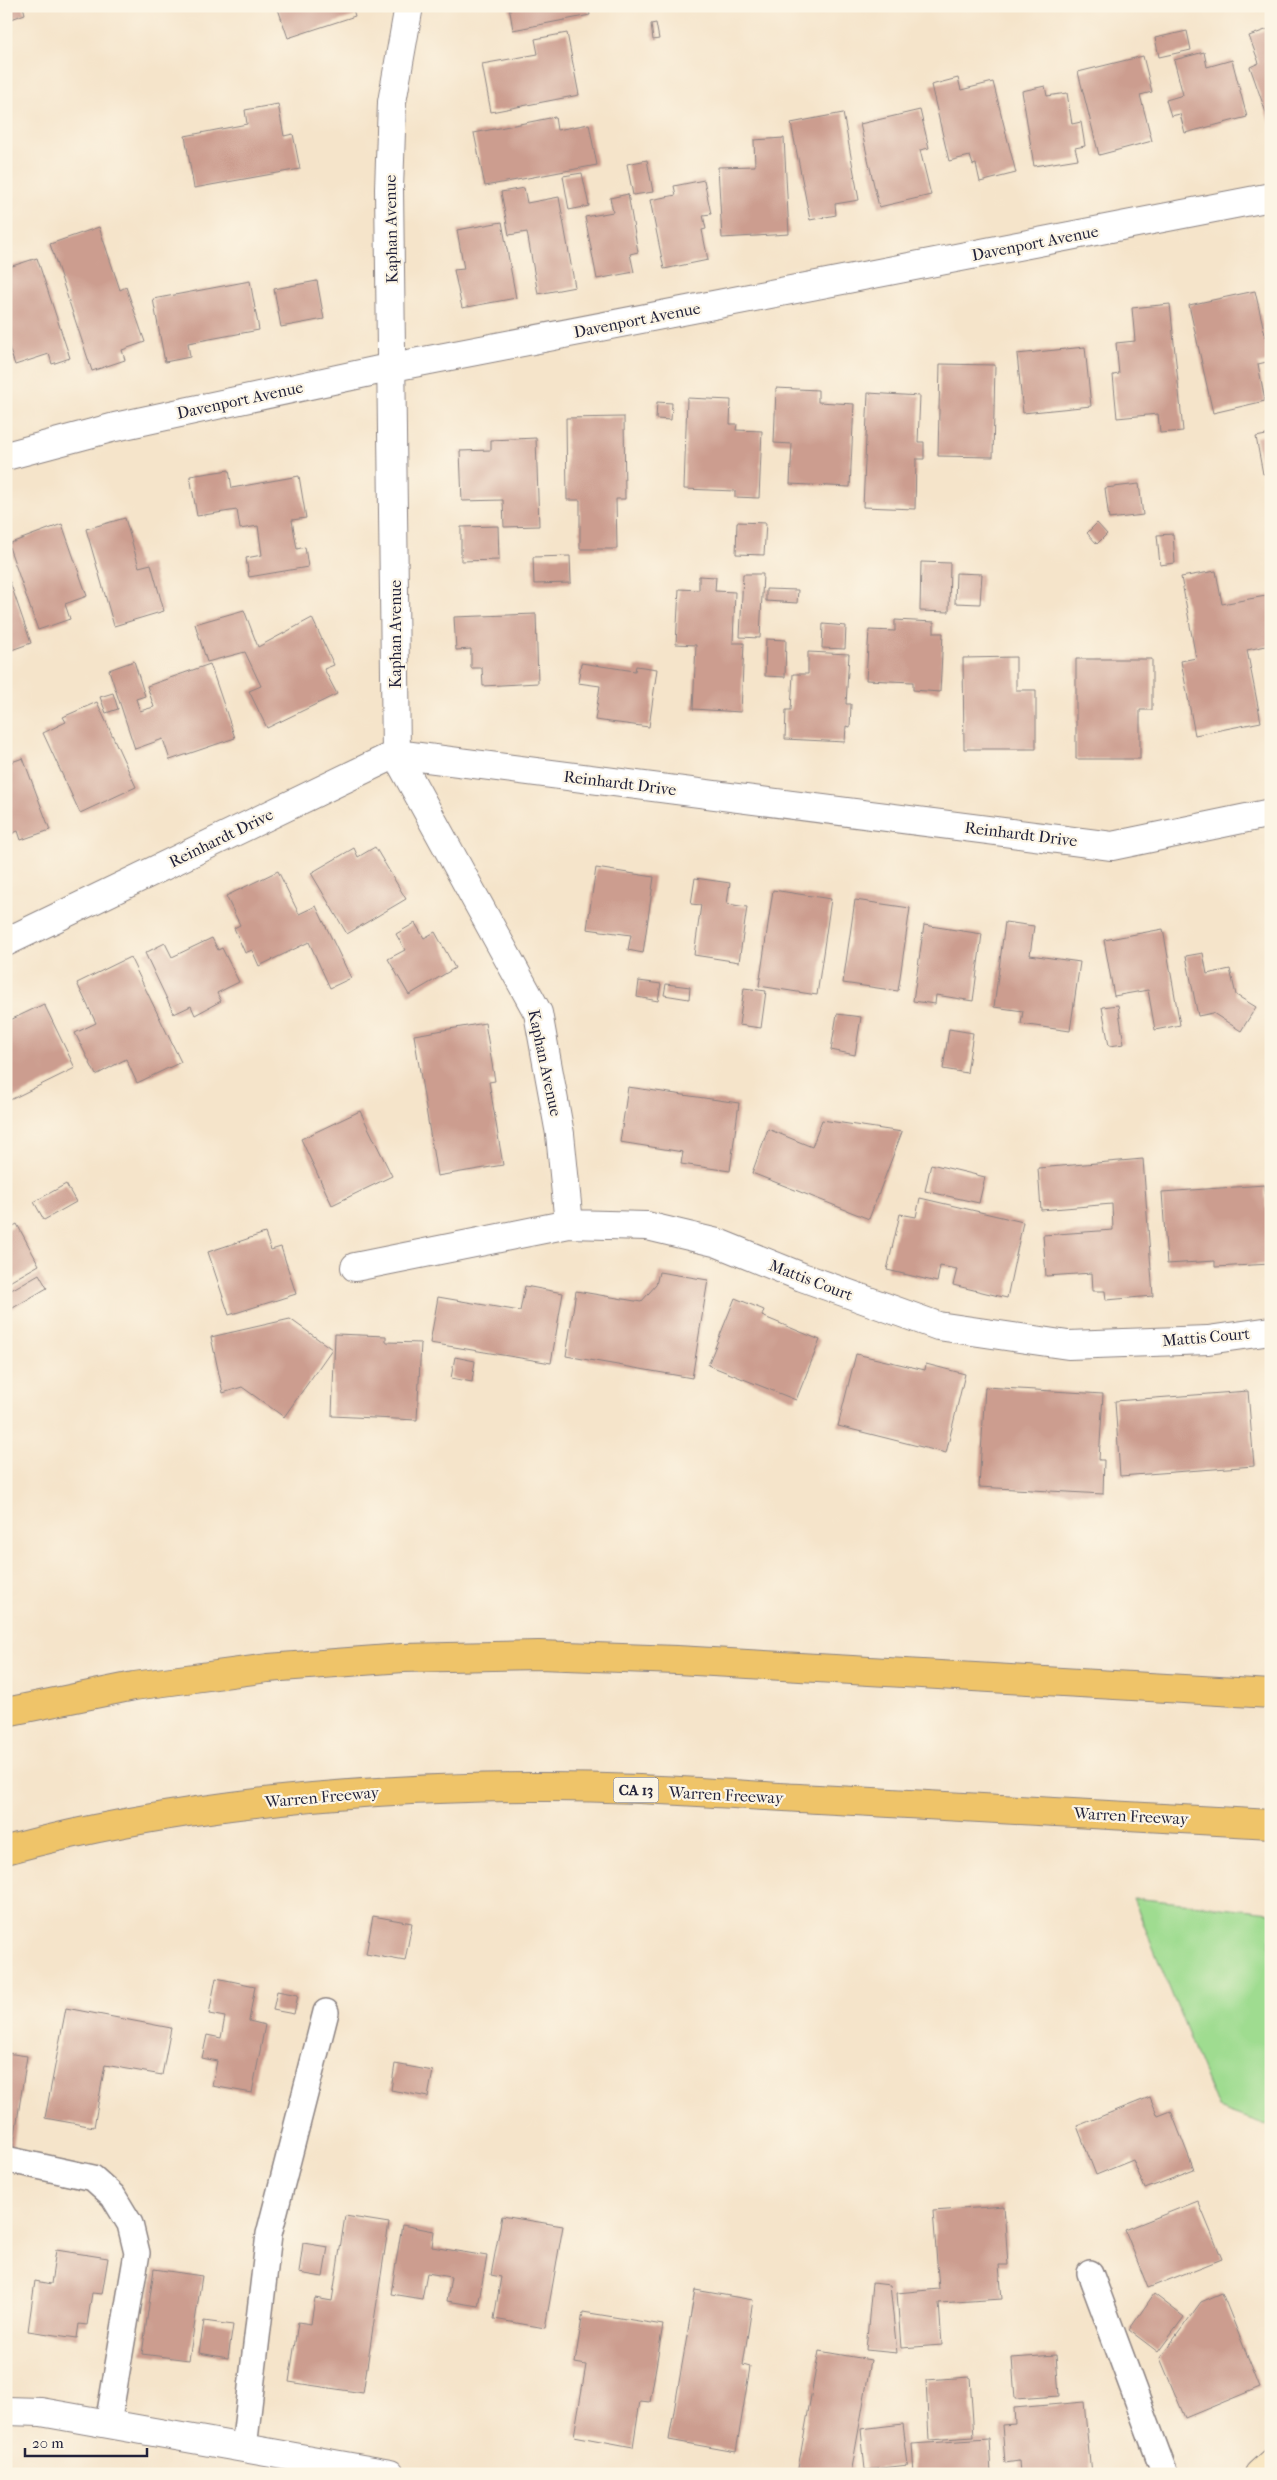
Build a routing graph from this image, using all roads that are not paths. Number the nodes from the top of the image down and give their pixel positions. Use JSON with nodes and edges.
{"nodes":[{"id":1,"x":409,"y":6,"type":"edge"},
{"id":2,"x":1271,"y":197,"type":"edge"},
{"id":3,"x":393,"y":367,"type":"junction"},
{"id":4,"x":6,"y":456,"type":"edge"},
{"id":5,"x":396,"y":754,"type":"junction"},
{"id":6,"x":1271,"y":813,"type":"edge"},
{"id":7,"x":6,"y":942,"type":"edge"},
{"id":8,"x":569,"y":1224,"type":"junction"},
{"id":9,"x":355,"y":1268,"type":"dead end"},
{"id":10,"x":1271,"y":1331,"type":"edge"},
{"id":11,"x":1271,"y":1694,"type":"edge"},
{"id":12,"x":6,"y":1712,"type":"edge"},
{"id":13,"x":1271,"y":1824,"type":"edge"},
{"id":14,"x":6,"y":1850,"type":"edge"},
{"id":15,"x":326,"y":2012,"type":"dead end"},
{"id":16,"x":10,"y":2160,"type":"dead end"},
{"id":17,"x":1090,"y":2273,"type":"dead end"},
{"id":18,"x":6,"y":2411,"type":"edge"},
{"id":19,"x":108,"y":2424,"type":"junction"},
{"id":20,"x":244,"y":2448,"type":"junction"},
{"id":21,"x":1271,"y":2463,"type":"edge"},
{"id":22,"x":390,"y":2474,"type":"edge"},
{"id":23,"x":1165,"y":2474,"type":"edge"},
{"id":24,"x":1259,"y":2474,"type":"edge"}],
"edges":[{"from":1,"to":3,"type":"street","name":"Kaphan Avenue"},
{"from":2,"to":3,"type":"street","name":"Davenport Avenue"},
{"from":3,"to":4,"type":"street","name":"Davenport Avenue"},
{"from":3,"to":5,"type":"street","name":"Kaphan Avenue"},
{"from":5,"to":6,"type":"street","name":"Reinhardt Drive"},
{"from":5,"to":7,"type":"street","name":"Reinhardt Drive"},
{"from":5,"to":8,"type":"street","name":"Kaphan Avenue"},
{"from":8,"to":9,"type":"street","name":"Mattis Court"},
{"from":8,"to":10,"type":"street","name":"Mattis Court"},
{"from":11,"to":12,"type":"highway"},
{"from":13,"to":14,"type":"highway","name":"Warren Freeway","number":"CA 13"},
{"from":15,"to":20,"type":"lane"},
{"from":16,"to":19,"type":"lane"},
{"from":17,"to":23,"type":"lane"},
{"from":18,"to":19,"type":"street"},
{"from":19,"to":20,"type":"street"},
{"from":20,"to":22,"type":"street"},
{"from":21,"to":24,"type":"street"}]}
